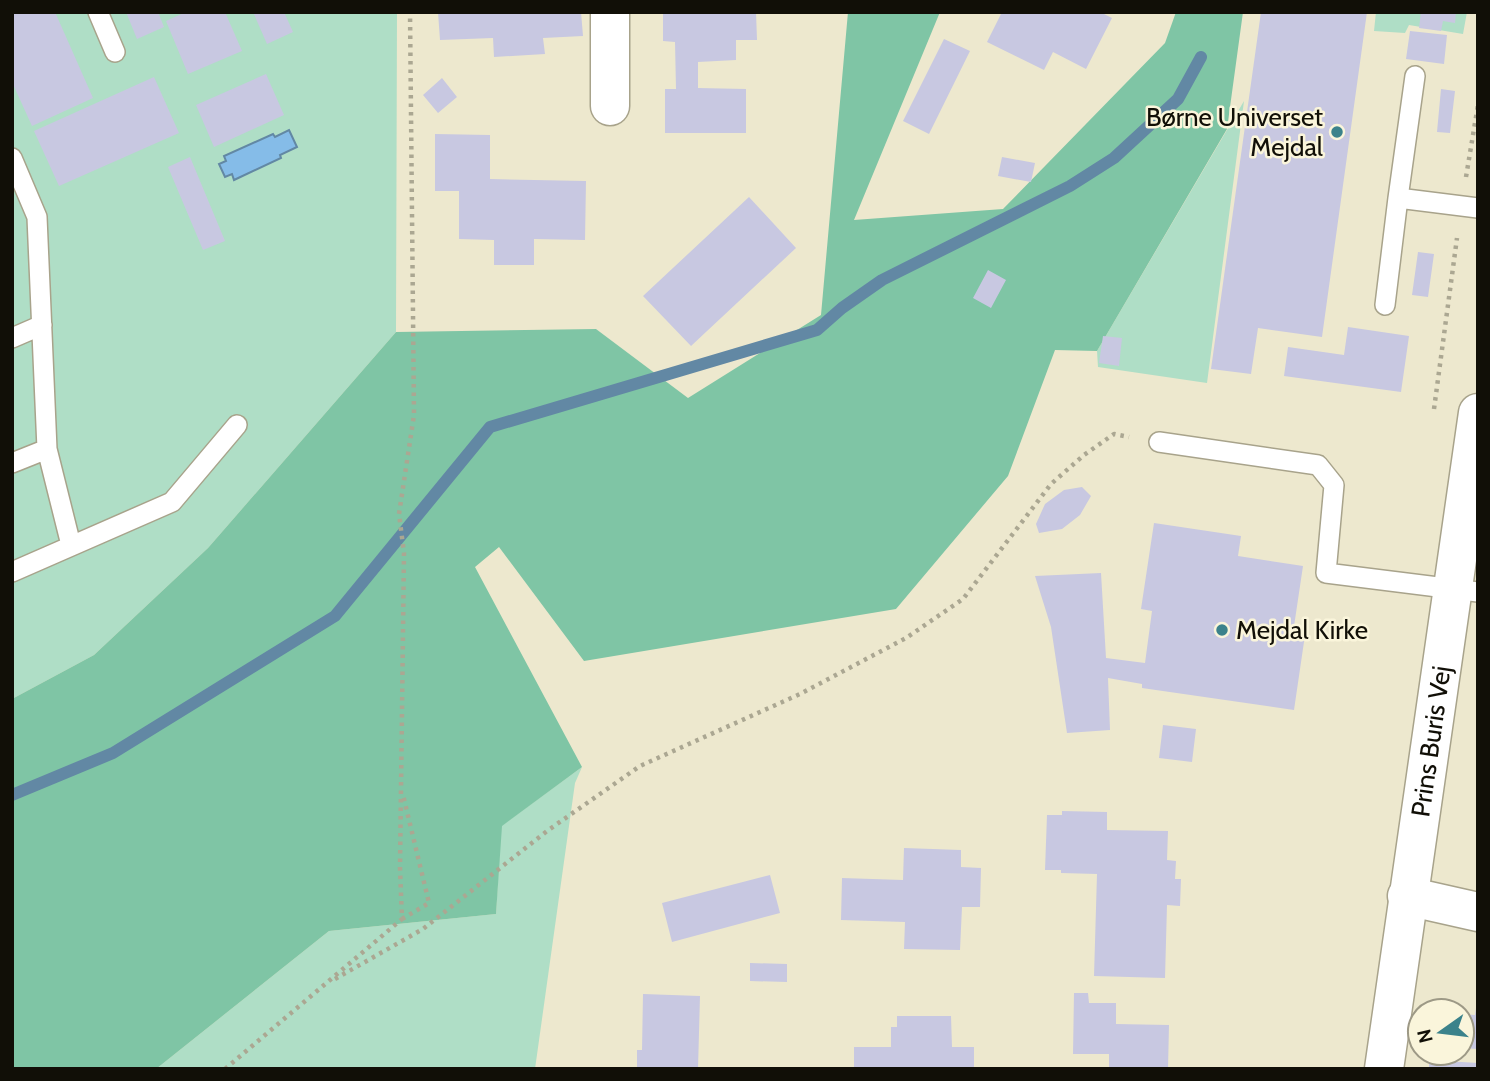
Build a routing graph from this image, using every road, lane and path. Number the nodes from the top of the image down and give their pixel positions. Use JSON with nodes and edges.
{"nodes":[{"id":1,"x":98,"y":12,"type":"edge"},
{"id":2,"x":410,"y":12,"type":"edge"},
{"id":3,"x":610,"y":12,"type":"edge"},
{"id":4,"x":115,"y":52,"type":"dead end"},
{"id":5,"x":1415,"y":76,"type":"dead end"},
{"id":6,"x":610,"y":106,"type":"dead end"},
{"id":7,"x":12,"y":158,"type":"edge"},
{"id":8,"x":1398,"y":198,"type":"junction"},
{"id":9,"x":1478,"y":208,"type":"edge"},
{"id":10,"x":1385,"y":305,"type":"dead end"},
{"id":11,"x":42,"y":326,"type":"junction"},
{"id":12,"x":12,"y":338,"type":"edge"},
{"id":13,"x":1478,"y":413,"type":"edge"},
{"id":14,"x":237,"y":425,"type":"dead end"},
{"id":15,"x":1159,"y":442,"type":"joint"},
{"id":16,"x":47,"y":449,"type":"junction"},
{"id":17,"x":12,"y":463,"type":"edge"},
{"id":18,"x":71,"y":545,"type":"junction"},
{"id":19,"x":12,"y":572,"type":"edge"},
{"id":20,"x":1465,"y":590,"type":"edge"},
{"id":21,"x":401,"y":789,"type":"junction"},
{"id":22,"x":1407,"y":897,"type":"junction"},
{"id":23,"x":1478,"y":912,"type":"edge"},
{"id":24,"x":402,"y":919,"type":"junction"},
{"id":25,"x":325,"y":984,"type":"junction"},
{"id":26,"x":225,"y":1069,"type":"edge"},
{"id":27,"x":1384,"y":1069,"type":"edge"}],
"edges":[{"from":1,"to":4,"type":"lane"},
{"from":2,"to":21,"type":"path"},
{"from":3,"to":6,"type":"street"},
{"from":5,"to":8,"type":"lane"},
{"from":7,"to":11,"type":"lane"},
{"from":8,"to":9,"type":"lane"},
{"from":8,"to":10,"type":"lane"},
{"from":11,"to":12,"type":"lane"},
{"from":11,"to":16,"type":"lane"},
{"from":13,"to":20,"type":"street","name":"Prins Buris Vej"},
{"from":14,"to":18,"type":"lane"},
{"from":15,"to":20,"type":"lane"},
{"from":15,"to":25,"type":"path"},
{"from":16,"to":17,"type":"lane"},
{"from":16,"to":18,"type":"lane"},
{"from":18,"to":19,"type":"lane"},
{"from":20,"to":22,"type":"street","name":"Prins Buris Vej"},
{"from":21,"to":24,"type":"path"},
{"from":21,"to":24,"type":"path"},
{"from":22,"to":23,"type":"street"},
{"from":22,"to":27,"type":"street","name":"Prins Buris Vej"},
{"from":24,"to":25,"type":"path"},
{"from":25,"to":26,"type":"path"}]}
